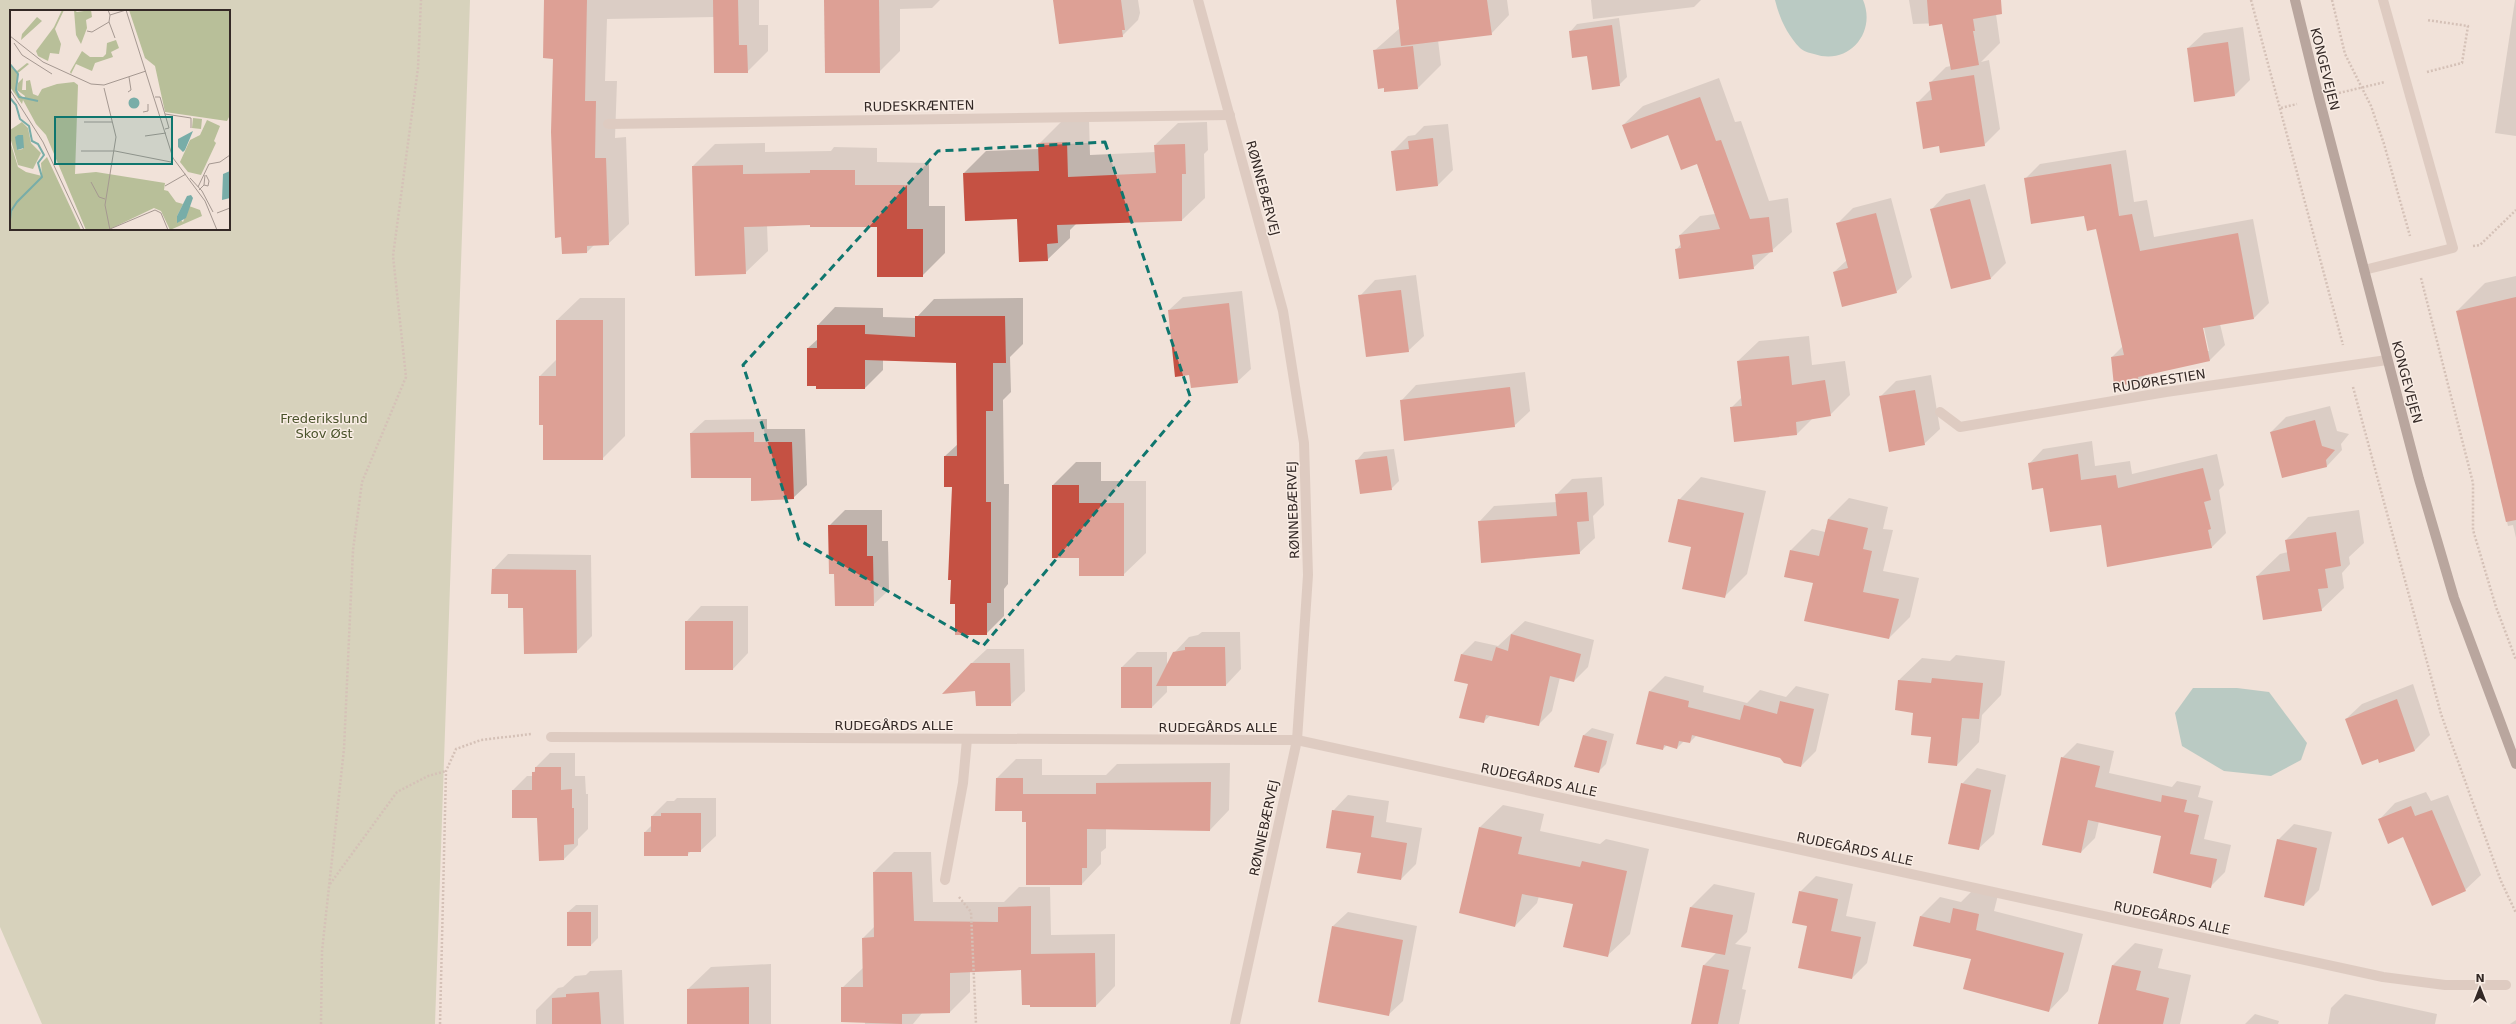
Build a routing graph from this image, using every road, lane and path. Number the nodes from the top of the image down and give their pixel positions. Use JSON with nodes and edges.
{"nodes":[{"id":1,"x":421,"y":0,"type":"edge"},
{"id":2,"x":1198,"y":0,"type":"edge"},
{"id":3,"x":2251,"y":0,"type":"edge"},
{"id":4,"x":2295,"y":0,"type":"edge"},
{"id":5,"x":2332,"y":0,"type":"edge"},
{"id":6,"x":2383,"y":0,"type":"edge"},
{"id":7,"x":1230,"y":115,"type":"junction"},
{"id":8,"x":608,"y":124,"type":"dead end"},
{"id":9,"x":2516,"y":210,"type":"edge"},
{"id":10,"x":2453,"y":248,"type":"junction"},
{"id":11,"x":2415,"y":258,"type":"junction"},
{"id":12,"x":2364,"y":270,"type":"junction"},
{"id":13,"x":2387,"y":360,"type":"junction"},
{"id":14,"x":2348,"y":365,"type":"junction"},
{"id":15,"x":1940,"y":412,"type":"dead end"},
{"id":16,"x":2516,"y":660,"type":"edge"},
{"id":17,"x":551,"y":737,"type":"joint"},
{"id":18,"x":967,"y":738,"type":"junction"},
{"id":19,"x":1297,"y":740,"type":"junction"},
{"id":20,"x":2516,"y":764,"type":"edge"},
{"id":21,"x":446,"y":771,"type":"junction"},
{"id":22,"x":945,"y":880,"type":"joint"},
{"id":23,"x":329,"y":884,"type":"junction"},
{"id":24,"x":2516,"y":913,"type":"edge"},
{"id":25,"x":2506,"y":985,"type":"dead end"},
{"id":26,"x":321,"y":1024,"type":"edge"},
{"id":27,"x":440,"y":1024,"type":"edge"},
{"id":28,"x":976,"y":1024,"type":"edge"},
{"id":29,"x":1235,"y":1024,"type":"edge"}],
"edges":[{"from":1,"to":23,"type":"path"},
{"from":2,"to":7,"type":"street","name":"RØNNEBÆRVEJ"},
{"from":3,"to":14,"type":"path"},
{"from":4,"to":12,"type":"main road","name":"KONGEVEJEN"},
{"from":5,"to":11,"type":"path"},
{"from":6,"to":10,"type":"street"},
{"from":7,"to":8,"type":"street","name":"RUDESKRÆNTEN"},
{"from":7,"to":19,"type":"street","name":"RØNNEBÆRVEJ"},
{"from":9,"to":10,"type":"path"},
{"from":10,"to":11,"type":"street"},
{"from":11,"to":12,"type":"street"},
{"from":11,"to":16,"type":"path"},
{"from":12,"to":13,"type":"main road","name":"KONGEVEJEN"},
{"from":13,"to":14,"type":"street","name":"RUDØRESTIEN"},
{"from":13,"to":20,"type":"main road","name":"KONGEVEJEN"},
{"from":14,"to":15,"type":"street","name":"RUDØRESTIEN"},
{"from":14,"to":24,"type":"path"},
{"from":17,"to":18,"type":"street","name":"RUDEGÅRDS ALLE"},
{"from":17,"to":21,"type":"path"},
{"from":18,"to":19,"type":"street","name":"RUDEGÅRDS ALLE"},
{"from":18,"to":22,"type":"street"},
{"from":19,"to":25,"type":"street","name":"RUDEGÅRDS ALLE"},
{"from":19,"to":29,"type":"street","name":"RØNNEBÆRVEJ"},
{"from":21,"to":23,"type":"path"},
{"from":21,"to":27,"type":"path"},
{"from":22,"to":28,"type":"path"},
{"from":23,"to":26,"type":"path"}]}
